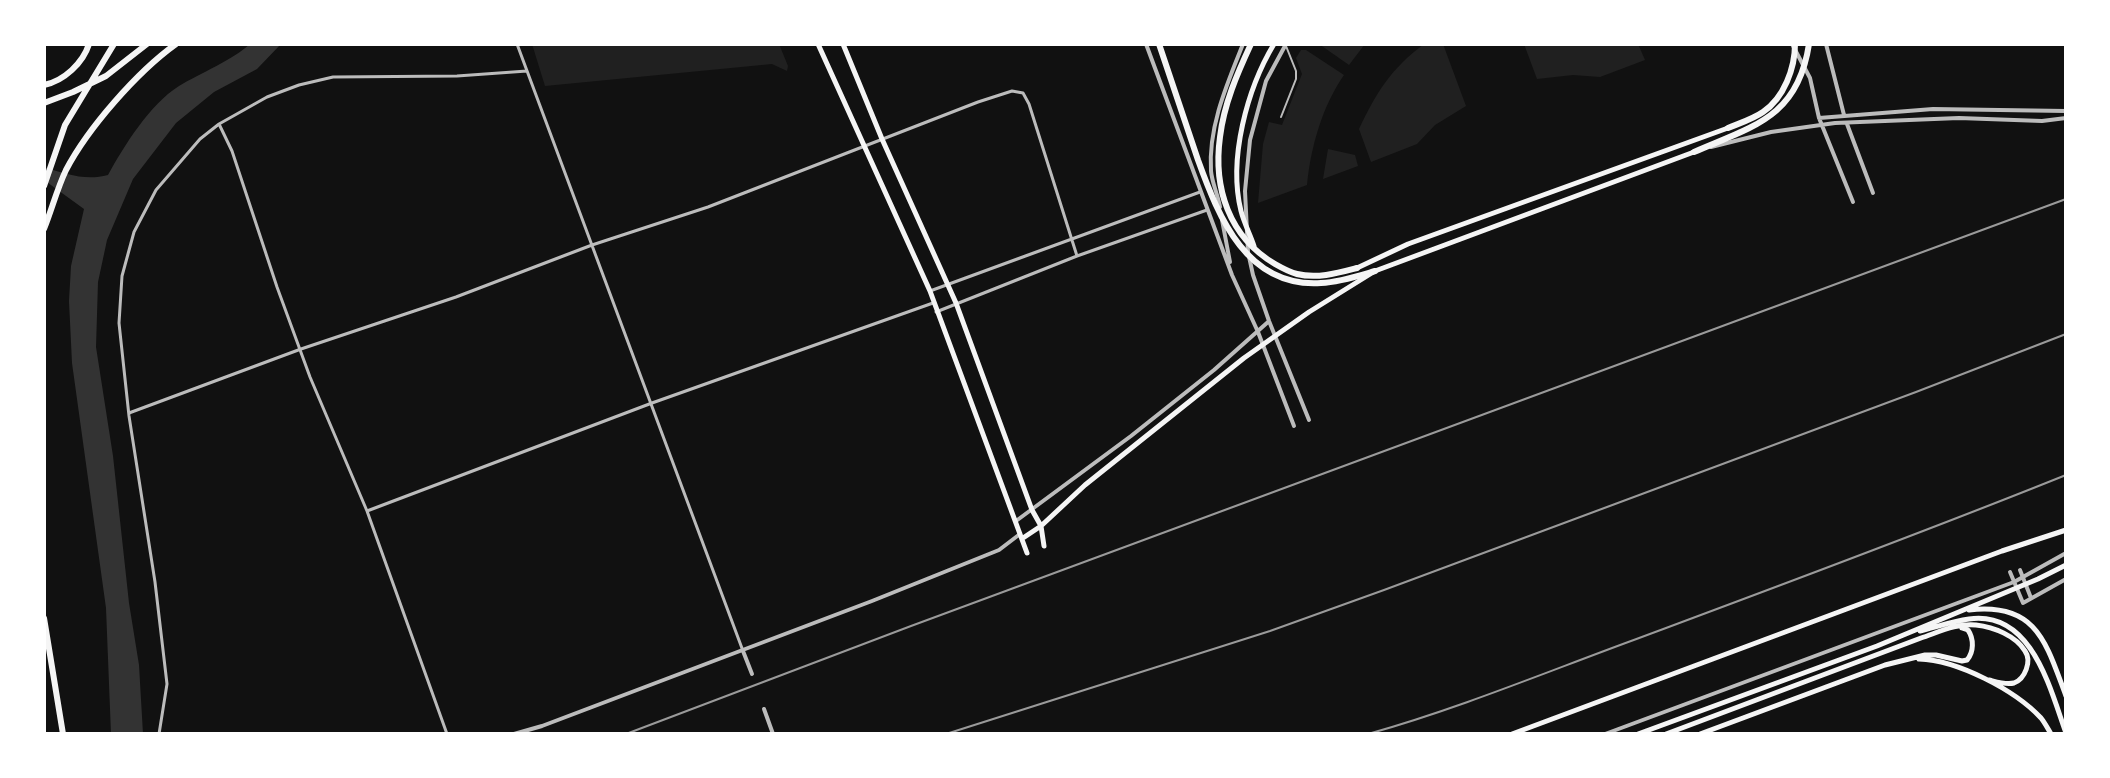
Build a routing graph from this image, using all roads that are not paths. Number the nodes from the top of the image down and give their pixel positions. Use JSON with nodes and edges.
{"nodes":[{"id":1,"x":89,"y":44,"type":"edge"},
{"id":2,"x":114,"y":44,"type":"edge"},
{"id":3,"x":147,"y":44,"type":"edge"},
{"id":4,"x":176,"y":44,"type":"edge"},
{"id":5,"x":517,"y":44,"type":"edge"},
{"id":6,"x":818,"y":44,"type":"edge"},
{"id":7,"x":843,"y":44,"type":"edge"},
{"id":8,"x":1146,"y":44,"type":"edge"},
{"id":9,"x":1159,"y":44,"type":"edge"},
{"id":10,"x":1243,"y":44,"type":"edge"},
{"id":11,"x":1251,"y":44,"type":"edge"},
{"id":12,"x":1274,"y":44,"type":"edge"},
{"id":13,"x":1286,"y":44,"type":"edge"},
{"id":14,"x":1794,"y":44,"type":"edge"},
{"id":15,"x":1807,"y":44,"type":"edge"},
{"id":16,"x":1826,"y":44,"type":"edge"},
{"id":17,"x":527,"y":71,"type":"junction"},
{"id":18,"x":1790,"y":75,"type":"junction"},
{"id":19,"x":1810,"y":78,"type":"junction"},
{"id":20,"x":44,"y":85,"type":"edge"},
{"id":21,"x":44,"y":103,"type":"edge"},
{"id":22,"x":2066,"y":111,"type":"edge"},
{"id":23,"x":1844,"y":116,"type":"junction"},
{"id":24,"x":1281,"y":117,"type":"dead end"},
{"id":25,"x":1769,"y":117,"type":"junction"},
{"id":26,"x":1819,"y":118,"type":"junction"},
{"id":27,"x":2066,"y":118,"type":"edge"},
{"id":28,"x":1758,"y":123,"type":"junction"},
{"id":29,"x":219,"y":124,"type":"junction"},
{"id":30,"x":1728,"y":128,"type":"junction"},
{"id":31,"x":882,"y":139,"type":"junction"},
{"id":32,"x":865,"y":146,"type":"junction"},
{"id":33,"x":1694,"y":152,"type":"junction"},
{"id":34,"x":44,"y":186,"type":"edge"},
{"id":35,"x":1200,"y":192,"type":"junction"},
{"id":36,"x":1873,"y":193,"type":"dead end"},
{"id":37,"x":1853,"y":202,"type":"dead end"},
{"id":38,"x":1207,"y":210,"type":"junction"},
{"id":39,"x":44,"y":229,"type":"edge"},
{"id":40,"x":1071,"y":238,"type":"junction"},
{"id":41,"x":592,"y":245,"type":"junction"},
{"id":42,"x":1257,"y":252,"type":"junction"},
{"id":43,"x":1077,"y":256,"type":"junction"},
{"id":44,"x":1266,"y":259,"type":"junction"},
{"id":45,"x":1357,"y":268,"type":"junction"},
{"id":46,"x":1375,"y":271,"type":"junction"},
{"id":47,"x":1232,"y":275,"type":"junction"},
{"id":48,"x":1295,"y":280,"type":"junction"},
{"id":49,"x":1336,"y":281,"type":"junction"},
{"id":50,"x":948,"y":285,"type":"junction"},
{"id":51,"x":930,"y":291,"type":"junction"},
{"id":52,"x":933,"y":303,"type":"junction"},
{"id":53,"x":956,"y":303,"type":"junction"},
{"id":54,"x":936,"y":312,"type":"junction"},
{"id":55,"x":1269,"y":321,"type":"junction"},
{"id":56,"x":1258,"y":332,"type":"junction"},
{"id":57,"x":301,"y":349,"type":"junction"},
{"id":58,"x":652,"y":403,"type":"junction"},
{"id":59,"x":129,"y":413,"type":"junction"},
{"id":60,"x":1309,"y":420,"type":"dead end"},
{"id":61,"x":1294,"y":426,"type":"dead end"},
{"id":62,"x":1032,"y":510,"type":"junction"},
{"id":63,"x":367,"y":511,"type":"junction"},
{"id":64,"x":1016,"y":521,"type":"junction"},
{"id":65,"x":1041,"y":526,"type":"junction"},
{"id":66,"x":2066,"y":530,"type":"edge"},
{"id":67,"x":1022,"y":536,"type":"junction"},
{"id":68,"x":1044,"y":546,"type":"dead end"},
{"id":69,"x":1027,"y":553,"type":"dead end"},
{"id":70,"x":2066,"y":553,"type":"edge"},
{"id":71,"x":2066,"y":565,"type":"edge"},
{"id":72,"x":2020,"y":570,"type":"dead end"},
{"id":73,"x":2010,"y":572,"type":"dead end"},
{"id":74,"x":2023,"y":577,"type":"junction"},
{"id":75,"x":2066,"y":579,"type":"edge"},
{"id":76,"x":2014,"y":582,"type":"junction"},
{"id":77,"x":2031,"y":598,"type":"junction"},
{"id":78,"x":1959,"y":611,"type":"junction"},
{"id":79,"x":44,"y":618,"type":"edge"},
{"id":80,"x":1967,"y":625,"type":"junction"},
{"id":81,"x":1930,"y":629,"type":"junction"},
{"id":82,"x":1941,"y":631,"type":"junction"},
{"id":83,"x":1901,"y":637,"type":"junction"},
{"id":84,"x":743,"y":651,"type":"junction"},
{"id":85,"x":1914,"y":659,"type":"junction"},
{"id":86,"x":752,"y":674,"type":"dead end"},
{"id":87,"x":1989,"y":680,"type":"junction"},
{"id":88,"x":2066,"y":696,"type":"edge"},
{"id":89,"x":764,"y":709,"type":"dead end"},
{"id":90,"x":2066,"y":733,"type":"edge"},
{"id":91,"x":63,"y":734,"type":"edge"},
{"id":92,"x":159,"y":734,"type":"edge"},
{"id":93,"x":447,"y":734,"type":"edge"},
{"id":94,"x":514,"y":734,"type":"edge"},
{"id":95,"x":773,"y":734,"type":"edge"},
{"id":96,"x":1512,"y":734,"type":"edge"},
{"id":97,"x":1605,"y":734,"type":"edge"},
{"id":98,"x":1638,"y":734,"type":"edge"},
{"id":99,"x":1666,"y":734,"type":"edge"},
{"id":100,"x":1700,"y":734,"type":"edge"},
{"id":101,"x":2051,"y":734,"type":"edge"}],
"edges":[{"from":1,"to":20,"type":"highway"},
{"from":2,"to":34,"type":"highway"},
{"from":3,"to":21,"type":"highway"},
{"from":4,"to":39,"type":"highway"},
{"from":5,"to":17,"type":"street"},
{"from":6,"to":32,"type":"main road"},
{"from":7,"to":31,"type":"main road"},
{"from":8,"to":35,"type":"street"},
{"from":9,"to":48,"type":"highway"},
{"from":10,"to":47,"type":"street"},
{"from":11,"to":42,"type":"highway"},
{"from":12,"to":42,"type":"main road"},
{"from":13,"to":24,"type":"lane"},
{"from":13,"to":55,"type":"street"},
{"from":14,"to":18,"type":"highway"},
{"from":14,"to":19,"type":"street"},
{"from":15,"to":19,"type":"street"},
{"from":15,"to":25,"type":"highway"},
{"from":16,"to":23,"type":"street"},
{"from":17,"to":29,"type":"street"},
{"from":17,"to":41,"type":"street"},
{"from":18,"to":25,"type":"highway"},
{"from":18,"to":30,"type":"highway"},
{"from":19,"to":26,"type":"street"},
{"from":22,"to":23,"type":"street"},
{"from":23,"to":26,"type":"street"},
{"from":23,"to":36,"type":"street"},
{"from":25,"to":28,"type":"highway"},
{"from":26,"to":37,"type":"street"},
{"from":27,"to":33,"type":"street"},
{"from":28,"to":30,"type":"highway"},
{"from":28,"to":33,"type":"highway"},
{"from":29,"to":57,"type":"street"},
{"from":29,"to":59,"type":"street"},
{"from":30,"to":45,"type":"main road"},
{"from":31,"to":32,"type":"street"},
{"from":31,"to":40,"type":"street"},
{"from":31,"to":50,"type":"main road"},
{"from":32,"to":41,"type":"street"},
{"from":32,"to":51,"type":"main road"},
{"from":33,"to":46,"type":"main road"},
{"from":35,"to":38,"type":"street"},
{"from":35,"to":40,"type":"street"},
{"from":38,"to":43,"type":"street"},
{"from":38,"to":47,"type":"street"},
{"from":40,"to":43,"type":"street"},
{"from":40,"to":50,"type":"street"},
{"from":41,"to":57,"type":"street"},
{"from":41,"to":58,"type":"street"},
{"from":42,"to":44,"type":"highway"},
{"from":43,"to":53,"type":"street"},
{"from":44,"to":45,"type":"highway"},
{"from":44,"to":48,"type":"highway"},
{"from":45,"to":49,"type":"highway"},
{"from":46,"to":49,"type":"highway"},
{"from":46,"to":65,"type":"main road"},
{"from":47,"to":56,"type":"street"},
{"from":48,"to":49,"type":"highway"},
{"from":50,"to":51,"type":"street"},
{"from":50,"to":53,"type":"main road"},
{"from":51,"to":52,"type":"main road"},
{"from":52,"to":54,"type":"main road"},
{"from":52,"to":58,"type":"street"},
{"from":53,"to":54,"type":"street"},
{"from":53,"to":62,"type":"main road"},
{"from":54,"to":64,"type":"main road"},
{"from":55,"to":56,"type":"street"},
{"from":55,"to":60,"type":"street"},
{"from":56,"to":61,"type":"street"},
{"from":56,"to":62,"type":"street"},
{"from":57,"to":59,"type":"street"},
{"from":57,"to":63,"type":"street"},
{"from":58,"to":63,"type":"street"},
{"from":58,"to":84,"type":"street"},
{"from":59,"to":92,"type":"street"},
{"from":62,"to":64,"type":"street"},
{"from":62,"to":65,"type":"main road"},
{"from":63,"to":93,"type":"street"},
{"from":64,"to":67,"type":"main road"},
{"from":65,"to":67,"type":"main road"},
{"from":65,"to":68,"type":"main road"},
{"from":66,"to":96,"type":"main road"},
{"from":67,"to":69,"type":"main road"},
{"from":67,"to":84,"type":"street"},
{"from":70,"to":74,"type":"street"},
{"from":71,"to":78,"type":"main road"},
{"from":72,"to":74,"type":"street"},
{"from":73,"to":76,"type":"street"},
{"from":74,"to":76,"type":"street"},
{"from":74,"to":77,"type":"street"},
{"from":75,"to":77,"type":"street"},
{"from":76,"to":77,"type":"street"},
{"from":76,"to":97,"type":"street"},
{"from":78,"to":83,"type":"main road"},
{"from":78,"to":88,"type":"main road"},
{"from":79,"to":91,"type":"highway"},
{"from":80,"to":81,"type":"main road"},
{"from":80,"to":82,"type":"main road"},
{"from":80,"to":87,"type":"main road"},
{"from":81,"to":83,"type":"main road"},
{"from":81,"to":90,"type":"main road"},
{"from":82,"to":85,"type":"main road"},
{"from":82,"to":99,"type":"main road"},
{"from":83,"to":98,"type":"main road"},
{"from":84,"to":86,"type":"street"},
{"from":84,"to":94,"type":"street"},
{"from":85,"to":87,"type":"main road"},
{"from":85,"to":100,"type":"main road"},
{"from":87,"to":101,"type":"main road"},
{"from":89,"to":95,"type":"street"}]}
